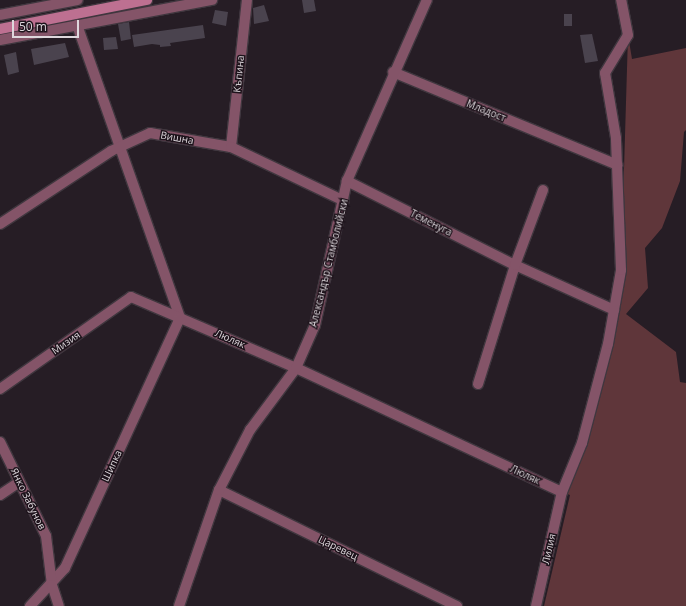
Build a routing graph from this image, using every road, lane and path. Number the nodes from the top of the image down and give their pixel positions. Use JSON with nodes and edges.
{"nodes":[{"id":1,"x":78,"y":0,"type":"edge"},
{"id":2,"x":147,"y":0,"type":"edge"},
{"id":3,"x":212,"y":0,"type":"edge"},
{"id":4,"x":247,"y":0,"type":"edge"},
{"id":5,"x":427,"y":0,"type":"edge"},
{"id":6,"x":621,"y":0,"type":"edge"},
{"id":7,"x":113,"y":3,"type":"edge"},
{"id":8,"x":128,"y":4,"type":"junction"},
{"id":9,"x":0,"y":15,"type":"edge"},
{"id":10,"x":130,"y":15,"type":"junction"},
{"id":11,"x":77,"y":25,"type":"junction"},
{"id":12,"x":0,"y":29,"type":"edge"},
{"id":13,"x":0,"y":40,"type":"edge"},
{"id":14,"x":394,"y":72,"type":"junction"},
{"id":15,"x":121,"y":147,"type":"junction"},
{"id":16,"x":231,"y":148,"type":"junction"},
{"id":17,"x":618,"y":165,"type":"junction"},
{"id":18,"x":347,"y":181,"type":"junction"},
{"id":19,"x":543,"y":190,"type":"dead end"},
{"id":20,"x":344,"y":201,"type":"junction"},
{"id":21,"x":0,"y":224,"type":"edge"},
{"id":22,"x":515,"y":265,"type":"junction"},
{"id":23,"x":131,"y":297,"type":"joint"},
{"id":24,"x":614,"y":310,"type":"junction"},
{"id":25,"x":180,"y":318,"type":"junction"},
{"id":26,"x":296,"y":368,"type":"junction"},
{"id":27,"x":478,"y":384,"type":"dead end"},
{"id":28,"x":0,"y":389,"type":"edge"},
{"id":29,"x":0,"y":442,"type":"edge"},
{"id":30,"x":19,"y":482,"type":"junction"},
{"id":31,"x":219,"y":490,"type":"junction"},
{"id":32,"x":562,"y":492,"type":"junction"},
{"id":33,"x":0,"y":495,"type":"edge"},
{"id":34,"x":52,"y":585,"type":"junction"},
{"id":35,"x":30,"y":606,"type":"edge"},
{"id":36,"x":59,"y":606,"type":"edge"},
{"id":37,"x":179,"y":606,"type":"edge"},
{"id":38,"x":457,"y":606,"type":"edge"},
{"id":39,"x":536,"y":606,"type":"edge"}],
"edges":[{"from":1,"to":9,"type":"street"},
{"from":2,"to":8,"type":"main road"},
{"from":3,"to":10,"type":"street"},
{"from":4,"to":16,"type":"street","name":"Къпина"},
{"from":5,"to":14,"type":"street","name":"Александър Стамболийски"},
{"from":6,"to":17,"type":"street","name":"Лилия"},
{"from":7,"to":8,"type":"main road"},
{"from":7,"to":12,"type":"main road"},
{"from":8,"to":10,"type":"street"},
{"from":10,"to":11,"type":"street"},
{"from":11,"to":13,"type":"street"},
{"from":11,"to":15,"type":"street"},
{"from":14,"to":17,"type":"street","name":"Младост"},
{"from":14,"to":18,"type":"street","name":"Александър Стамболийски"},
{"from":15,"to":16,"type":"street","name":"Вишна"},
{"from":15,"to":21,"type":"street","name":"Вишна"},
{"from":15,"to":25,"type":"street"},
{"from":16,"to":20,"type":"street","name":"Вишна"},
{"from":17,"to":24,"type":"street","name":"Лилия"},
{"from":18,"to":20,"type":"street","name":"Александър Стамболийски"},
{"from":18,"to":22,"type":"street","name":"Теменуга"},
{"from":19,"to":22,"type":"street"},
{"from":20,"to":26,"type":"street","name":"Александър Стамболийски"},
{"from":22,"to":24,"type":"street","name":"Теменуга"},
{"from":22,"to":27,"type":"street"},
{"from":23,"to":25,"type":"street","name":"Люляк"},
{"from":23,"to":28,"type":"street","name":"Мизия"},
{"from":24,"to":32,"type":"street","name":"Лилия"},
{"from":25,"to":26,"type":"street","name":"Люляк"},
{"from":25,"to":34,"type":"street","name":"Шипка"},
{"from":26,"to":31,"type":"street","name":"Александър Стамболийски"},
{"from":26,"to":32,"type":"street","name":"Люляк"},
{"from":29,"to":30,"type":"street","name":"Янко Забунов"},
{"from":30,"to":33,"type":"street"},
{"from":30,"to":34,"type":"street","name":"Янко Забунов"},
{"from":31,"to":37,"type":"street","name":"Александър Стамболийски"},
{"from":31,"to":38,"type":"street","name":"Царевец"},
{"from":32,"to":39,"type":"street","name":"Лилия"},
{"from":34,"to":35,"type":"street","name":"Шипка"},
{"from":34,"to":36,"type":"street","name":"Янко Забунов"}]}
